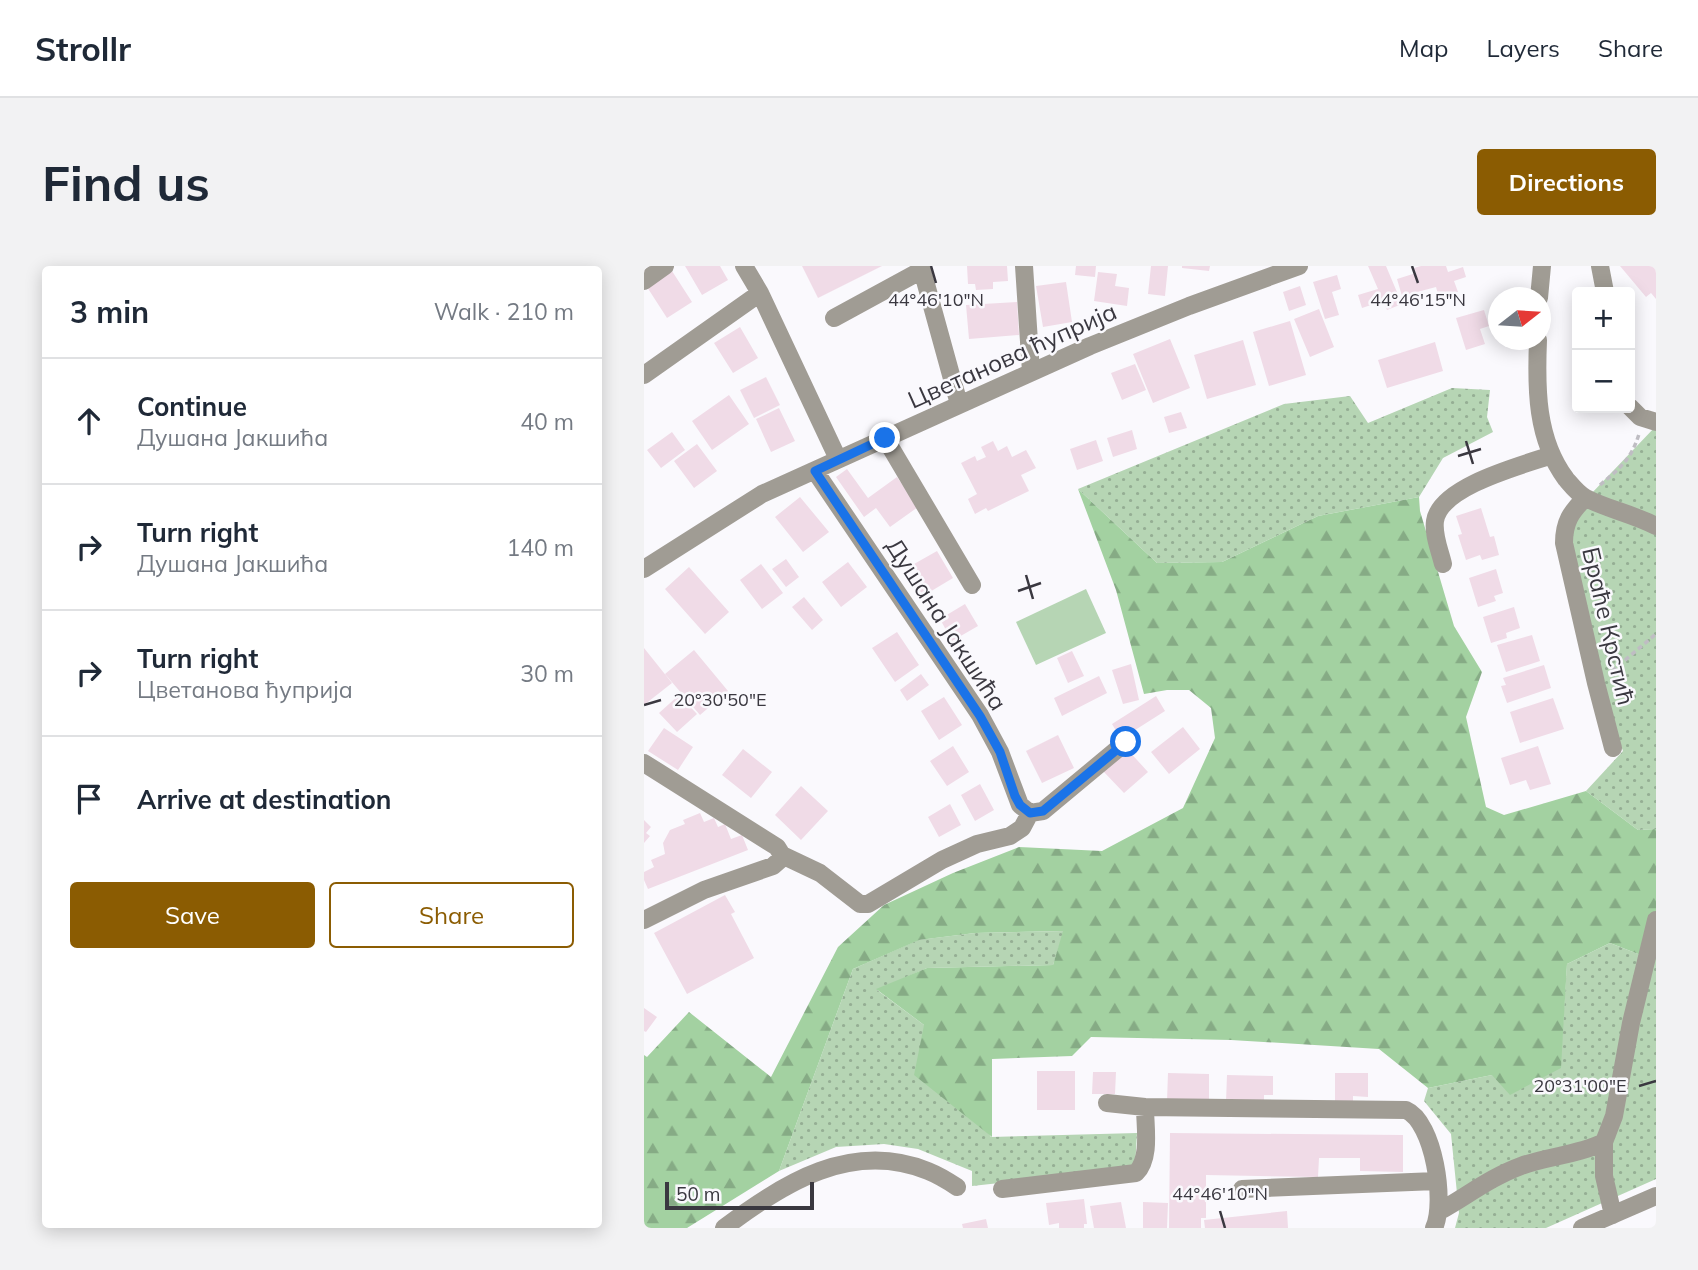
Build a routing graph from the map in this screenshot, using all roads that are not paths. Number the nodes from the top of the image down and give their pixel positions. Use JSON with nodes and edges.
{"nodes":[{"id":1,"x":665,"y":266,"type":"edge"},
{"id":2,"x":744,"y":266,"type":"edge"},
{"id":3,"x":1024,"y":266,"type":"edge"},
{"id":4,"x":1299,"y":266,"type":"edge"},
{"id":5,"x":1542,"y":266,"type":"edge"},
{"id":6,"x":1600,"y":266,"type":"edge"},
{"id":7,"x":922,"y":268,"type":"edge"},
{"id":8,"x":644,"y":281,"type":"edge"},
{"id":9,"x":1540,"y":287,"type":"edge"},
{"id":10,"x":1604,"y":287,"type":"edge"},
{"id":11,"x":760,"y":293,"type":"junction"},
{"id":12,"x":834,"y":318,"type":"dead end"},
{"id":13,"x":1538,"y":350,"type":"edge"},
{"id":14,"x":1031,"y":372,"type":"junction"},
{"id":15,"x":644,"y":375,"type":"edge"},
{"id":16,"x":959,"y":404,"type":"junction"},
{"id":17,"x":885,"y":438,"type":"junction"},
{"id":18,"x":1552,"y":455,"type":"junction"},
{"id":19,"x":838,"y":459,"type":"junction"},
{"id":20,"x":815,"y":471,"type":"junction"},
{"id":21,"x":1586,"y":498,"type":"junction"},
{"id":22,"x":1656,"y":526,"type":"edge"},
{"id":23,"x":1443,"y":564,"type":"dead end"},
{"id":24,"x":644,"y":569,"type":"edge"},
{"id":25,"x":972,"y":585,"type":"dead end"},
{"id":26,"x":1126,"y":742,"type":"dead end"},
{"id":27,"x":1614,"y":748,"type":"dead end"},
{"id":28,"x":644,"y":763,"type":"edge"},
{"id":29,"x":1030,"y":813,"type":"junction"},
{"id":30,"x":782,"y":855,"type":"junction"},
{"id":31,"x":644,"y":920,"type":"edge"},
{"id":32,"x":1656,"y":920,"type":"edge"},
{"id":33,"x":1107,"y":1103,"type":"dead end"},
{"id":34,"x":1145,"y":1107,"type":"junction"},
{"id":35,"x":1604,"y":1142,"type":"junction"},
{"id":36,"x":1436,"y":1181,"type":"junction"},
{"id":37,"x":957,"y":1186,"type":"dead end"},
{"id":38,"x":1002,"y":1189,"type":"dead end"},
{"id":39,"x":1242,"y":1189,"type":"dead end"},
{"id":40,"x":1656,"y":1196,"type":"edge"},
{"id":41,"x":1613,"y":1215,"type":"junction"},
{"id":42,"x":1437,"y":1220,"type":"edge"},
{"id":43,"x":724,"y":1228,"type":"edge"},
{"id":44,"x":1581,"y":1228,"type":"edge"}],
"edges":[{"from":1,"to":8,"type":"street"},
{"from":2,"to":11,"type":"street"},
{"from":3,"to":14,"type":"street"},
{"from":4,"to":14,"type":"street","name":"Цветанова ћуприја"},
{"from":5,"to":9,"type":"street"},
{"from":6,"to":10,"type":"street"},
{"from":7,"to":12,"type":"street"},
{"from":7,"to":16,"type":"street"},
{"from":11,"to":15,"type":"street"},
{"from":11,"to":19,"type":"street"},
{"from":13,"to":18,"type":"street"},
{"from":14,"to":16,"type":"street","name":"Цветанова ћуприја"},
{"from":16,"to":17,"type":"street","name":"Цветанова ћуприја"},
{"from":17,"to":19,"type":"street","name":"Цветанова ћуприја"},
{"from":17,"to":25,"type":"street"},
{"from":18,"to":21,"type":"street"},
{"from":18,"to":23,"type":"street"},
{"from":19,"to":20,"type":"street","name":"Цветанова ћуприја"},
{"from":20,"to":24,"type":"street","name":"Цветанова ћуприја"},
{"from":20,"to":29,"type":"street","name":"Душана Јакшића"},
{"from":21,"to":22,"type":"street"},
{"from":21,"to":27,"type":"street","name":"Браће Крстић"},
{"from":26,"to":29,"type":"street"},
{"from":28,"to":30,"type":"street"},
{"from":29,"to":30,"type":"street"},
{"from":30,"to":31,"type":"street"},
{"from":32,"to":35,"type":"street"},
{"from":33,"to":34,"type":"street"},
{"from":34,"to":36,"type":"street"},
{"from":34,"to":38,"type":"street"},
{"from":35,"to":41,"type":"street"},
{"from":35,"to":42,"type":"street"},
{"from":36,"to":39,"type":"street"},
{"from":36,"to":42,"type":"street"},
{"from":37,"to":43,"type":"street"},
{"from":40,"to":41,"type":"street"},
{"from":41,"to":44,"type":"street"}]}
